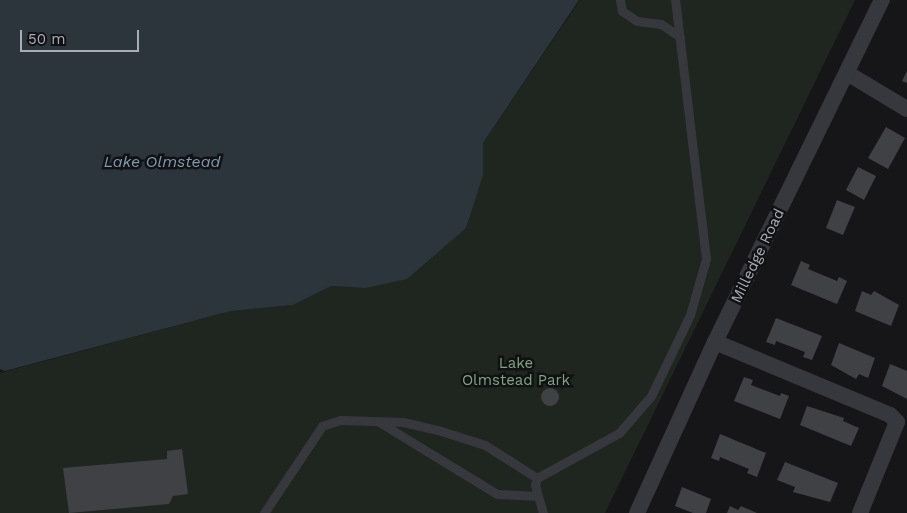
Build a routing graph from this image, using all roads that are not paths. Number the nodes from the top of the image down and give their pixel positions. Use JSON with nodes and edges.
{"nodes":[{"id":1,"x":620,"y":0,"type":"edge"},
{"id":2,"x":676,"y":0,"type":"edge"},
{"id":3,"x":882,"y":0,"type":"edge"},
{"id":4,"x":680,"y":37,"type":"junction"},
{"id":5,"x":848,"y":73,"type":"junction"},
{"id":6,"x":907,"y":109,"type":"edge"},
{"id":7,"x":716,"y":342,"type":"junction"},
{"id":8,"x":378,"y":421,"type":"junction"},
{"id":9,"x":537,"y":478,"type":"junction"},
{"id":10,"x":538,"y":496,"type":"junction"},
{"id":11,"x":264,"y":513,"type":"edge"},
{"id":12,"x":544,"y":513,"type":"edge"},
{"id":13,"x":636,"y":513,"type":"edge"},
{"id":14,"x":860,"y":513,"type":"edge"}],
"edges":[{"from":1,"to":4,"type":"lane"},
{"from":2,"to":4,"type":"lane"},
{"from":3,"to":5,"type":"street","name":"Milledge Road"},
{"from":4,"to":9,"type":"lane"},
{"from":5,"to":6,"type":"street"},
{"from":5,"to":7,"type":"street","name":"Milledge Road"},
{"from":7,"to":13,"type":"street","name":"Milledge Road"},
{"from":7,"to":14,"type":"street"},
{"from":8,"to":9,"type":"lane"},
{"from":8,"to":10,"type":"lane"},
{"from":8,"to":11,"type":"lane"},
{"from":9,"to":10,"type":"lane"},
{"from":10,"to":12,"type":"lane"}]}
